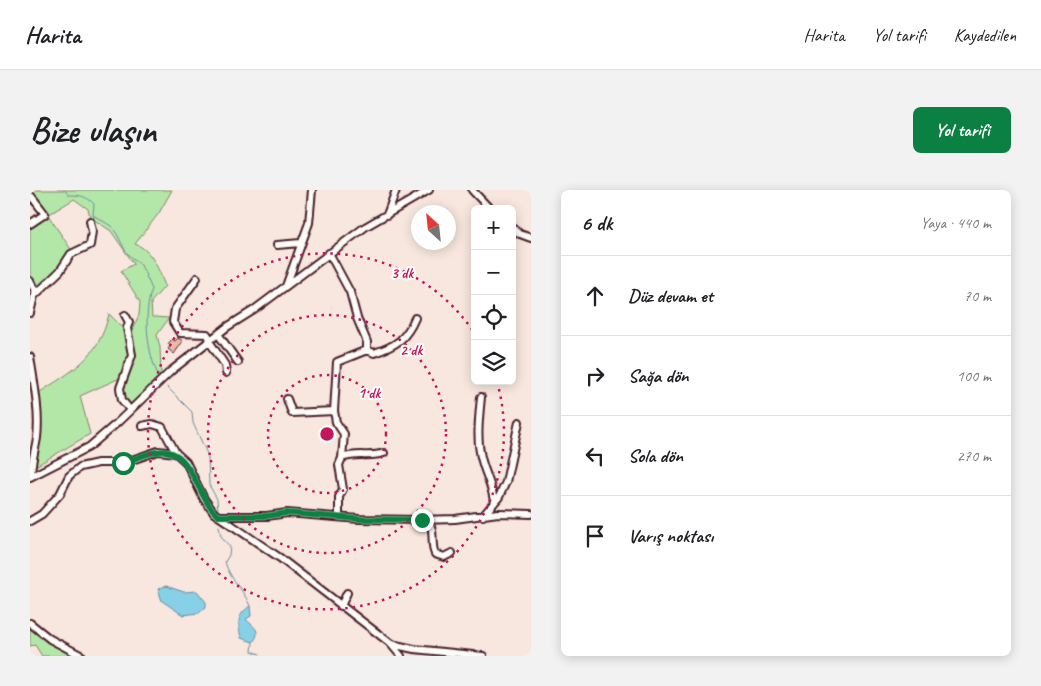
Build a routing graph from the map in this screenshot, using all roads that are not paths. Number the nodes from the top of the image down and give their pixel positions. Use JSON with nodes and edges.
{"nodes":[{"id":1,"x":312,"y":190,"type":"edge"},
{"id":2,"x":396,"y":190,"type":"edge"},
{"id":3,"x":429,"y":190,"type":"edge"},
{"id":4,"x":472,"y":190,"type":"edge"},
{"id":5,"x":32,"y":197,"type":"dead end"},
{"id":6,"x":486,"y":205,"type":"edge"},
{"id":7,"x":387,"y":215,"type":"junction"},
{"id":8,"x":90,"y":221,"type":"dead end"},
{"id":9,"x":30,"y":224,"type":"edge"},
{"id":10,"x":516,"y":230,"type":"edge"},
{"id":11,"x":531,"y":238,"type":"edge"},
{"id":12,"x":301,"y":243,"type":"junction"},
{"id":13,"x":277,"y":245,"type":"dead end"},
{"id":14,"x":328,"y":254,"type":"junction"},
{"id":15,"x":197,"y":278,"type":"dead end"},
{"id":16,"x":30,"y":280,"type":"edge"},
{"id":17,"x":286,"y":286,"type":"junction"},
{"id":18,"x":36,"y":294,"type":"junction"},
{"id":19,"x":30,"y":313,"type":"edge"},
{"id":20,"x":125,"y":315,"type":"dead end"},
{"id":21,"x":415,"y":318,"type":"dead end"},
{"id":22,"x":218,"y":334,"type":"junction"},
{"id":23,"x":210,"y":340,"type":"junction"},
{"id":24,"x":367,"y":350,"type":"junction"},
{"id":25,"x":30,"y":357,"type":"edge"},
{"id":26,"x":238,"y":362,"type":"dead end"},
{"id":27,"x":226,"y":373,"type":"dead end"},
{"id":28,"x":287,"y":398,"type":"dead end"},
{"id":29,"x":481,"y":398,"type":"dead end"},
{"id":30,"x":130,"y":410,"type":"junction"},
{"id":31,"x":334,"y":411,"type":"junction"},
{"id":32,"x":519,"y":422,"type":"dead end"},
{"id":33,"x":142,"y":426,"type":"dead end"},
{"id":34,"x":176,"y":453,"type":"junction"},
{"id":35,"x":384,"y":453,"type":"dead end"},
{"id":36,"x":342,"y":458,"type":"junction"},
{"id":37,"x":31,"y":476,"type":"edge"},
{"id":38,"x":494,"y":503,"type":"junction"},
{"id":39,"x":531,"y":514,"type":"edge"},
{"id":40,"x":218,"y":516,"type":"junction"},
{"id":41,"x":483,"y":516,"type":"junction"},
{"id":42,"x":339,"y":517,"type":"junction"},
{"id":43,"x":427,"y":520,"type":"junction"},
{"id":44,"x":30,"y":521,"type":"edge"},
{"id":45,"x":452,"y":553,"type":"dead end"},
{"id":46,"x":348,"y":592,"type":"dead end"},
{"id":47,"x":341,"y":606,"type":"junction"},
{"id":48,"x":30,"y":624,"type":"edge"},
{"id":49,"x":390,"y":643,"type":"junction"},
{"id":50,"x":82,"y":656,"type":"edge"},
{"id":51,"x":401,"y":656,"type":"edge"},
{"id":52,"x":483,"y":656,"type":"edge"}],
"edges":[{"from":1,"to":12,"type":"street"},
{"from":2,"to":7,"type":"street"},
{"from":3,"to":7,"type":"street"},
{"from":4,"to":6,"type":"street"},
{"from":5,"to":9,"type":"street"},
{"from":7,"to":14,"type":"street"},
{"from":8,"to":18,"type":"street"},
{"from":10,"to":11,"type":"street"},
{"from":12,"to":13,"type":"street"},
{"from":12,"to":17,"type":"street"},
{"from":14,"to":17,"type":"street"},
{"from":14,"to":24,"type":"street"},
{"from":15,"to":23,"type":"street"},
{"from":16,"to":18,"type":"street"},
{"from":17,"to":22,"type":"street"},
{"from":18,"to":19,"type":"street"},
{"from":20,"to":30,"type":"street"},
{"from":21,"to":24,"type":"street"},
{"from":22,"to":23,"type":"street"},
{"from":22,"to":26,"type":"street"},
{"from":23,"to":27,"type":"street"},
{"from":23,"to":30,"type":"street"},
{"from":24,"to":31,"type":"street"},
{"from":25,"to":37,"type":"street"},
{"from":28,"to":31,"type":"street"},
{"from":29,"to":38,"type":"street"},
{"from":30,"to":37,"type":"street"},
{"from":31,"to":36,"type":"street"},
{"from":32,"to":38,"type":"street"},
{"from":33,"to":34,"type":"street"},
{"from":34,"to":40,"type":"street"},
{"from":34,"to":44,"type":"street"},
{"from":35,"to":36,"type":"street"},
{"from":36,"to":42,"type":"street"},
{"from":38,"to":41,"type":"street"},
{"from":39,"to":41,"type":"street"},
{"from":40,"to":42,"type":"street"},
{"from":40,"to":47,"type":"street"},
{"from":41,"to":43,"type":"street"},
{"from":42,"to":43,"type":"street"},
{"from":43,"to":45,"type":"street"},
{"from":46,"to":47,"type":"street"},
{"from":47,"to":49,"type":"street"},
{"from":48,"to":50,"type":"street"},
{"from":49,"to":51,"type":"street"},
{"from":49,"to":52,"type":"street"}]}
